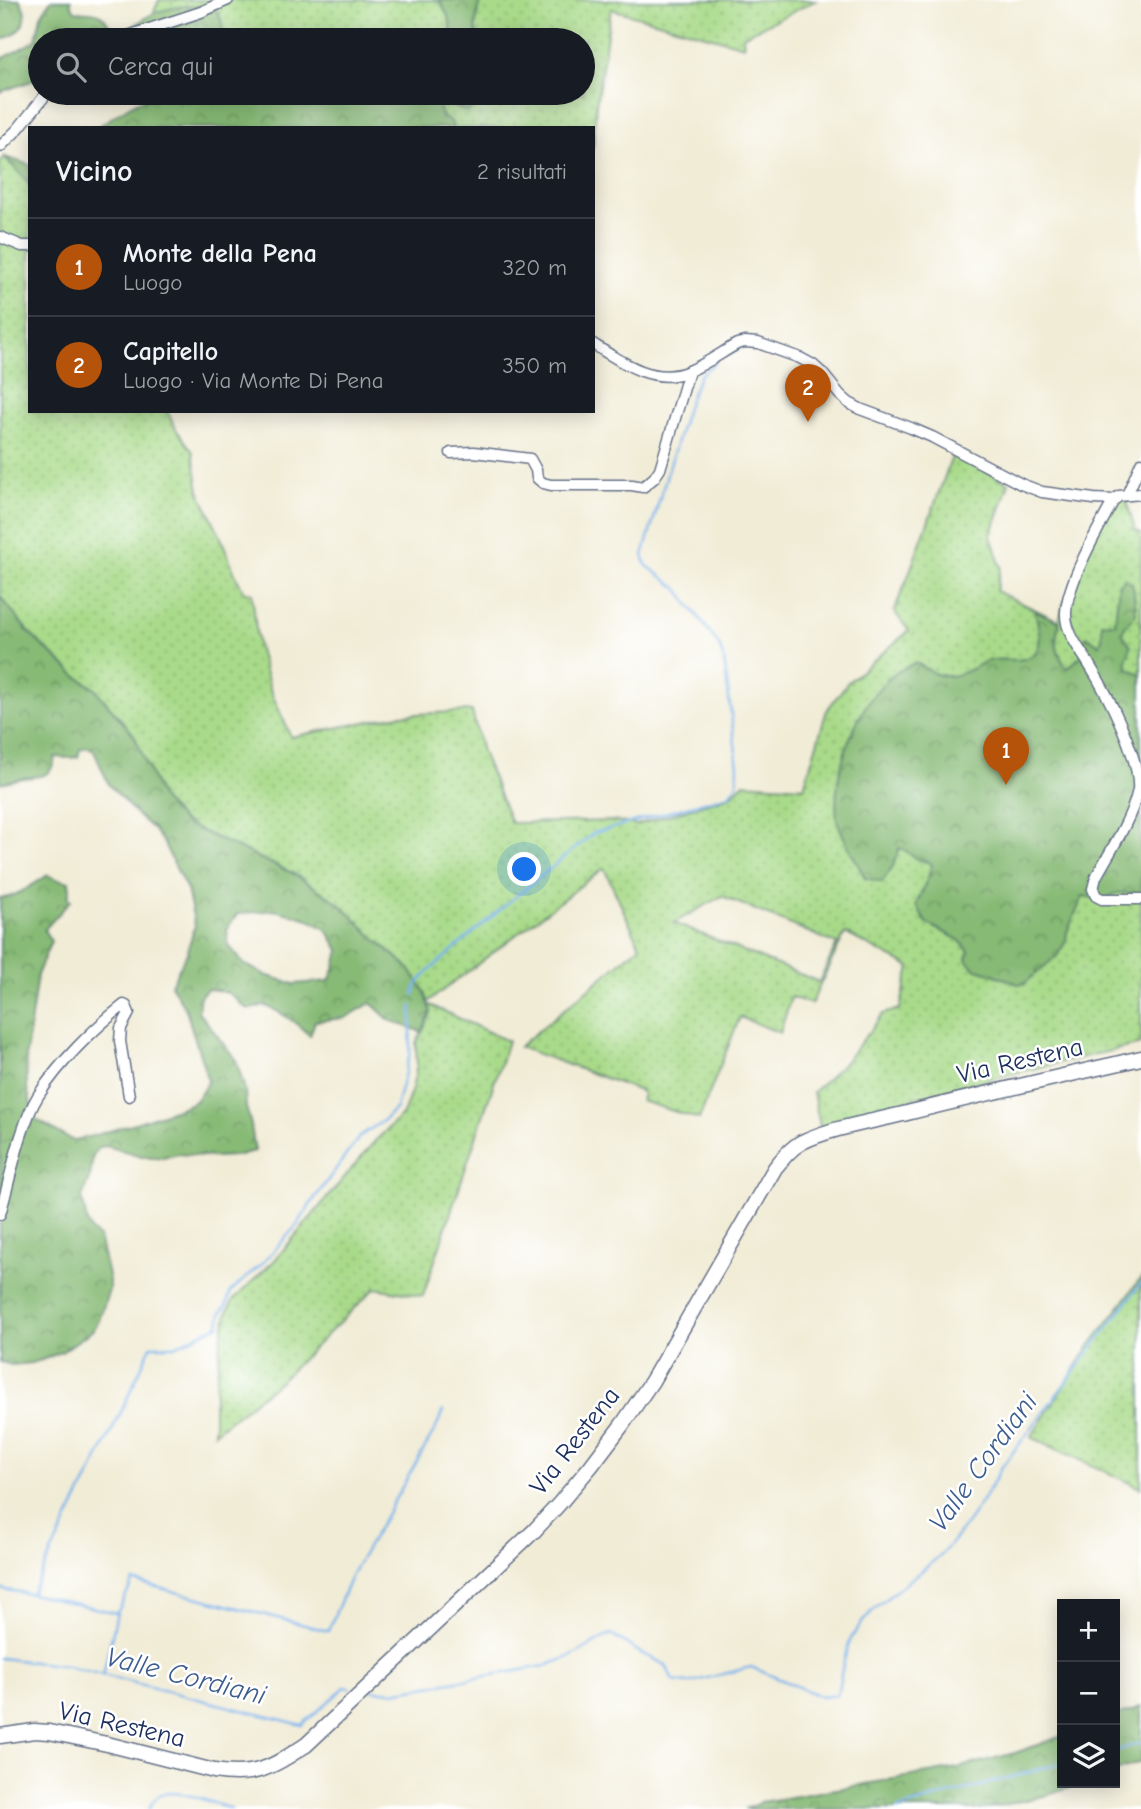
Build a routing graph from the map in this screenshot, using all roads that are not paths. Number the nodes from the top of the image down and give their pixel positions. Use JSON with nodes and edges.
{"nodes":[{"id":1,"x":228,"y":0,"type":"edge"},
{"id":2,"x":152,"y":28,"type":"edge"},
{"id":3,"x":36,"y":105,"type":"edge"},
{"id":4,"x":0,"y":147,"type":"edge"},
{"id":5,"x":0,"y":237,"type":"edge"},
{"id":6,"x":28,"y":246,"type":"edge"},
{"id":7,"x":595,"y":345,"type":"edge"},
{"id":8,"x":689,"y":371,"type":"junction"},
{"id":9,"x":451,"y":453,"type":"dead end"},
{"id":10,"x":1141,"y":463,"type":"edge"},
{"id":11,"x":1141,"y":494,"type":"edge"},
{"id":12,"x":1126,"y":495,"type":"junction"},
{"id":13,"x":1114,"y":500,"type":"junction"},
{"id":14,"x":1141,"y":899,"type":"edge"},
{"id":15,"x":1141,"y":1058,"type":"edge"},
{"id":16,"x":129,"y":1096,"type":"dead end"},
{"id":17,"x":0,"y":1214,"type":"edge"},
{"id":18,"x":0,"y":1736,"type":"edge"}],
"edges":[{"from":1,"to":2,"type":"street"},
{"from":3,"to":4,"type":"street"},
{"from":5,"to":6,"type":"street"},
{"from":7,"to":8,"type":"street"},
{"from":8,"to":9,"type":"street"},
{"from":8,"to":13,"type":"street"},
{"from":10,"to":12,"type":"street"},
{"from":11,"to":12,"type":"street"},
{"from":12,"to":13,"type":"street"},
{"from":13,"to":14,"type":"street"},
{"from":15,"to":18,"type":"street","name":"Via Restena"},
{"from":16,"to":17,"type":"street"}]}
